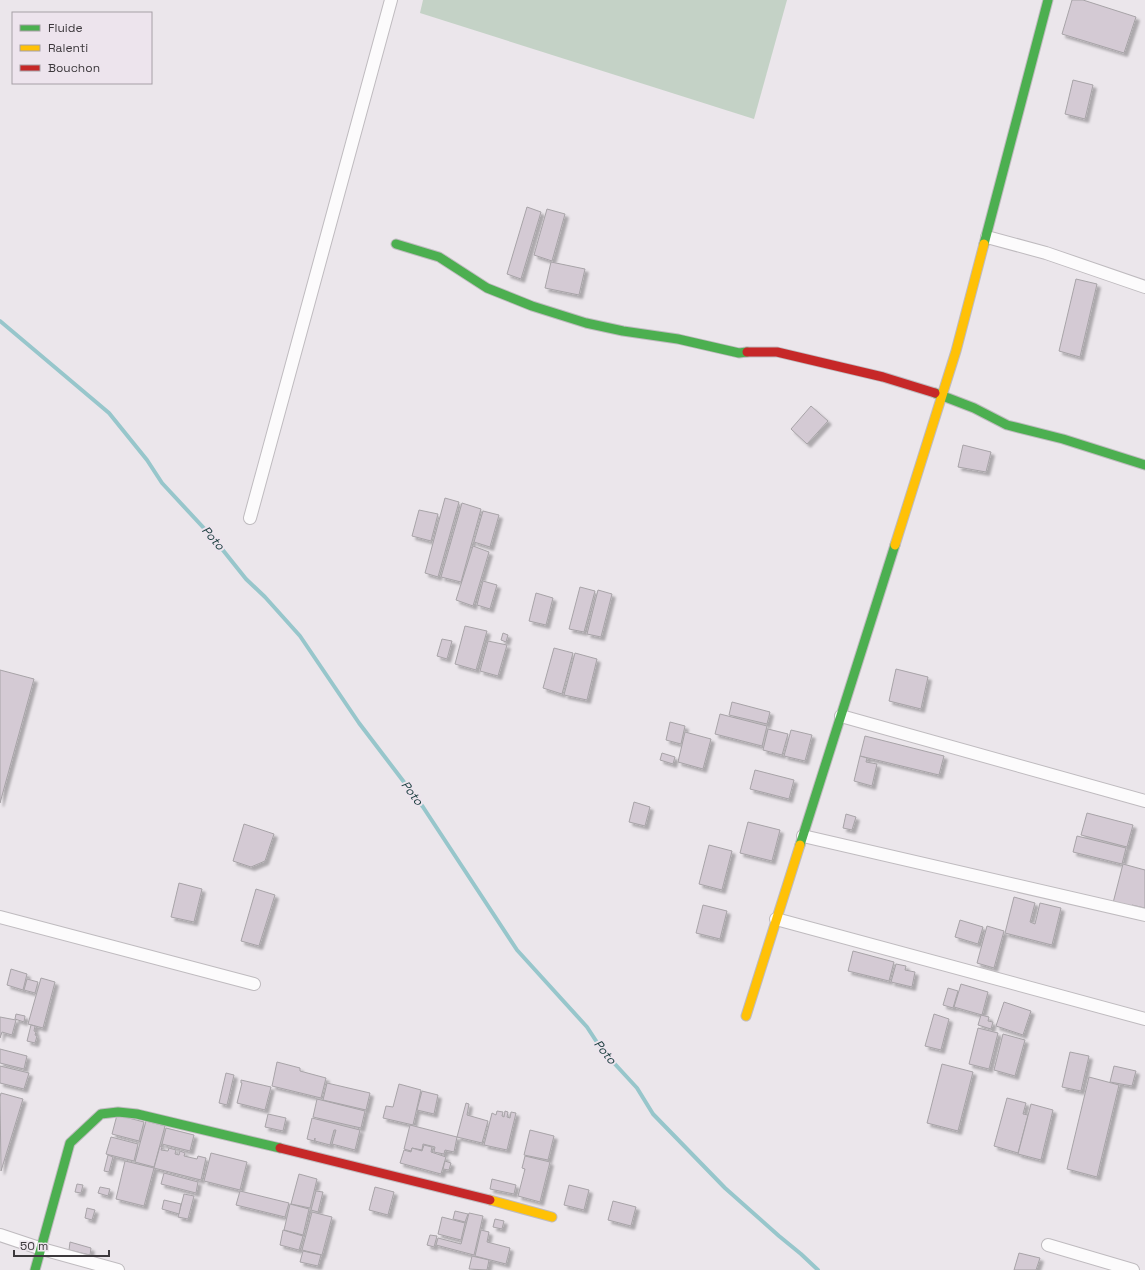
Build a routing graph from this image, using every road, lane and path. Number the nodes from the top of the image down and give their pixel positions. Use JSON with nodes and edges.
{"nodes":[{"id":1,"x":390,"y":0,"type":"edge"},
{"id":2,"x":1048,"y":0,"type":"edge"},
{"id":3,"x":987,"y":237,"type":"junction"},
{"id":4,"x":396,"y":244,"type":"dead end"},
{"id":5,"x":1145,"y":287,"type":"edge"},
{"id":6,"x":942,"y":395,"type":"junction"},
{"id":7,"x":1145,"y":465,"type":"edge"},
{"id":8,"x":250,"y":518,"type":"dead end"},
{"id":9,"x":841,"y":716,"type":"junction"},
{"id":10,"x":1145,"y":801,"type":"edge"},
{"id":11,"x":803,"y":836,"type":"junction"},
{"id":12,"x":1145,"y":915,"type":"edge"},
{"id":13,"x":0,"y":917,"type":"edge"},
{"id":14,"x":776,"y":919,"type":"junction"},
{"id":15,"x":254,"y":984,"type":"dead end"},
{"id":16,"x":746,"y":1016,"type":"dead end"},
{"id":17,"x":1145,"y":1019,"type":"edge"},
{"id":18,"x":552,"y":1217,"type":"dead end"},
{"id":19,"x":0,"y":1235,"type":"edge"},
{"id":20,"x":1048,"y":1245,"type":"dead end"},
{"id":21,"x":42,"y":1249,"type":"junction"},
{"id":22,"x":35,"y":1270,"type":"edge"},
{"id":23,"x":118,"y":1270,"type":"edge"},
{"id":24,"x":1133,"y":1270,"type":"edge"}],
"edges":[{"from":1,"to":8,"type":"street"},
{"from":2,"to":3,"type":"street"},
{"from":3,"to":5,"type":"street"},
{"from":3,"to":6,"type":"street"},
{"from":4,"to":6,"type":"street"},
{"from":6,"to":7,"type":"street"},
{"from":6,"to":9,"type":"street"},
{"from":9,"to":10,"type":"street"},
{"from":9,"to":11,"type":"street"},
{"from":11,"to":12,"type":"street"},
{"from":11,"to":14,"type":"street"},
{"from":13,"to":15,"type":"street"},
{"from":14,"to":16,"type":"street"},
{"from":14,"to":17,"type":"street"},
{"from":18,"to":21,"type":"street"},
{"from":19,"to":21,"type":"street"},
{"from":20,"to":24,"type":"street"},
{"from":21,"to":22,"type":"street"},
{"from":21,"to":23,"type":"street"}]}
